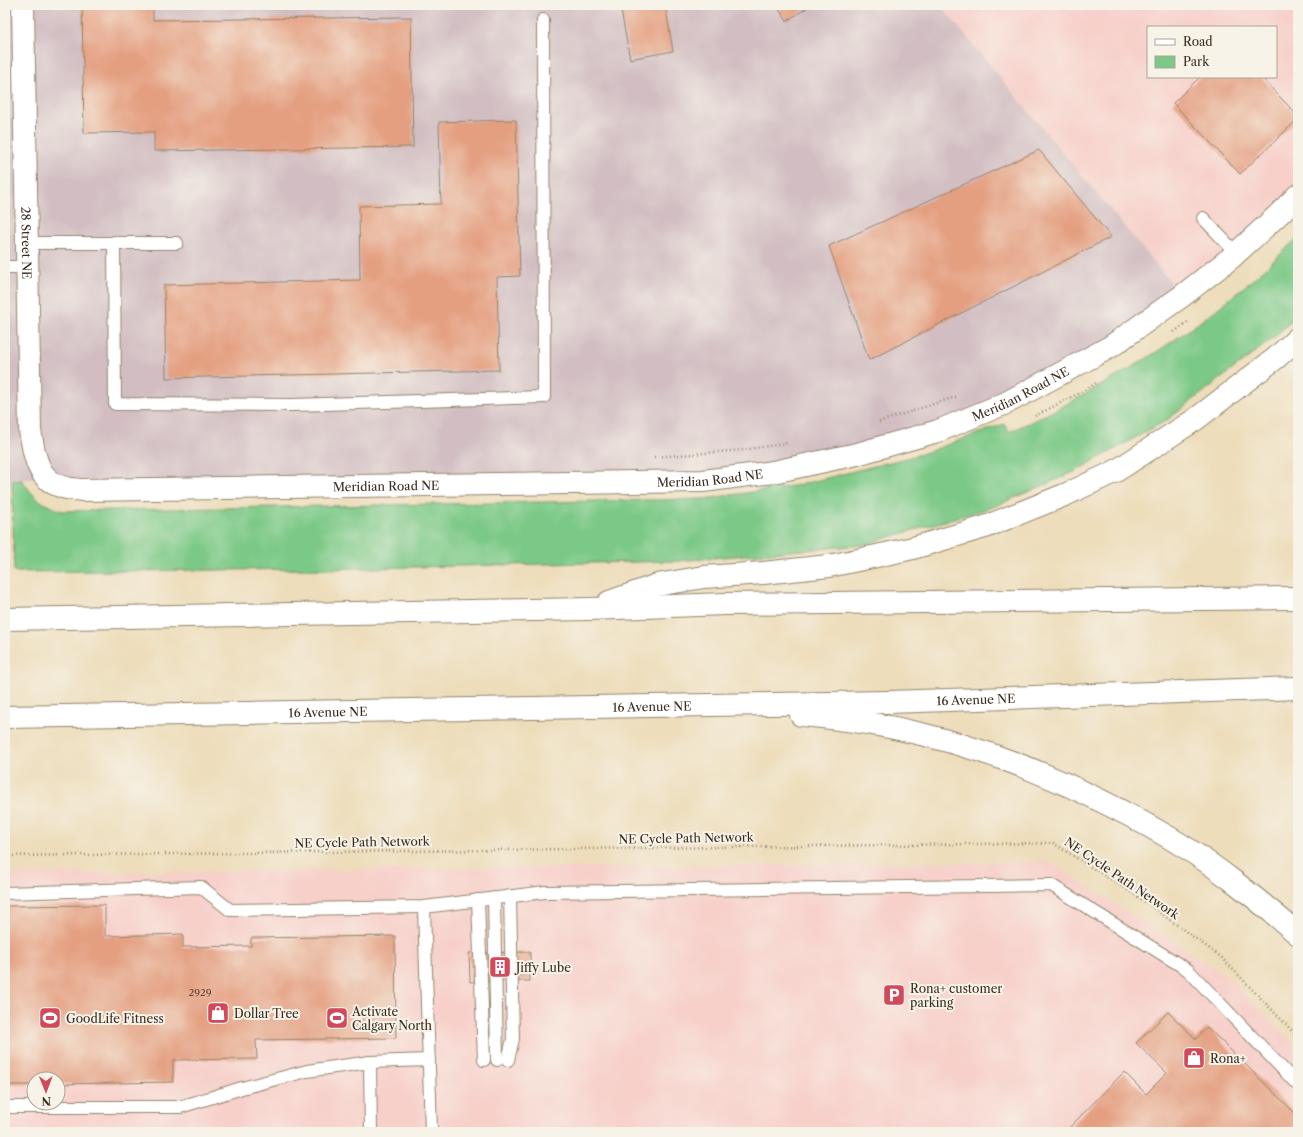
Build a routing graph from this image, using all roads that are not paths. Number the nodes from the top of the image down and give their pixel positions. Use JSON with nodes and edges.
{"nodes":[{"id":1,"x":23,"y":5,"type":"edge"},
{"id":2,"x":543,"y":20,"type":"dead end"},
{"id":3,"x":1298,"y":195,"type":"edge"},
{"id":4,"x":1203,"y":218,"type":"dead end"},
{"id":5,"x":114,"y":242,"type":"junction"},
{"id":6,"x":27,"y":243,"type":"junction"},
{"id":7,"x":177,"y":243,"type":"dead end"},
{"id":8,"x":1236,"y":253,"type":"junction"},
{"id":9,"x":5,"y":267,"type":"edge"},
{"id":10,"x":27,"y":267,"type":"junction"},
{"id":11,"x":1298,"y":338,"type":"edge"},
{"id":12,"x":46,"y":478,"type":"joint"},
{"id":13,"x":1298,"y":598,"type":"edge"},
{"id":14,"x":590,"y":609,"type":"junction"},
{"id":15,"x":5,"y":619,"type":"edge"},
{"id":16,"x":1298,"y":688,"type":"edge"},
{"id":17,"x":622,"y":706,"type":"junction"},
{"id":18,"x":5,"y":717,"type":"edge"},
{"id":19,"x":5,"y":893,"type":"edge"},
{"id":20,"x":510,"y":896,"type":"junction"},
{"id":21,"x":494,"y":898,"type":"junction"},
{"id":22,"x":478,"y":900,"type":"junction"},
{"id":23,"x":424,"y":907,"type":"junction"},
{"id":24,"x":1298,"y":934,"type":"edge"},
{"id":25,"x":429,"y":1060,"type":"junction"},
{"id":26,"x":484,"y":1060,"type":"dead end"},
{"id":27,"x":370,"y":1062,"type":"junction"},
{"id":28,"x":1298,"y":1085,"type":"edge"},
{"id":29,"x":5,"y":1107,"type":"edge"},
{"id":30,"x":371,"y":1132,"type":"edge"},
{"id":31,"x":431,"y":1132,"type":"edge"}],
"edges":[{"from":1,"to":6,"type":"main road","name":"28 Street NE"},
{"from":2,"to":5,"type":"lane"},
{"from":3,"to":8,"type":"main road","name":"Meridian Road NE"},
{"from":4,"to":8,"type":"lane"},
{"from":5,"to":6,"type":"lane"},
{"from":5,"to":7,"type":"lane"},
{"from":6,"to":10,"type":"main road","name":"28 Street NE"},
{"from":8,"to":12,"type":"main road","name":"Meridian Road NE"},
{"from":9,"to":10,"type":"lane"},
{"from":10,"to":12,"type":"main road","name":"28 Street NE"},
{"from":11,"to":14,"type":"main road"},
{"from":13,"to":14,"type":"main road"},
{"from":14,"to":15,"type":"main road"},
{"from":16,"to":17,"type":"main road","name":"16 Avenue NE"},
{"from":17,"to":18,"type":"main road","name":"16 Avenue NE"},
{"from":17,"to":24,"type":"main road"},
{"from":19,"to":23,"type":"lane"},
{"from":20,"to":21,"type":"lane"},
{"from":20,"to":21,"type":"lane"},
{"from":20,"to":28,"type":"lane"},
{"from":21,"to":22,"type":"lane"},
{"from":22,"to":23,"type":"lane"},
{"from":22,"to":26,"type":"lane"},
{"from":23,"to":25,"type":"lane"},
{"from":25,"to":27,"type":"lane"},
{"from":25,"to":31,"type":"lane"},
{"from":27,"to":29,"type":"lane"},
{"from":27,"to":30,"type":"lane"}]}
